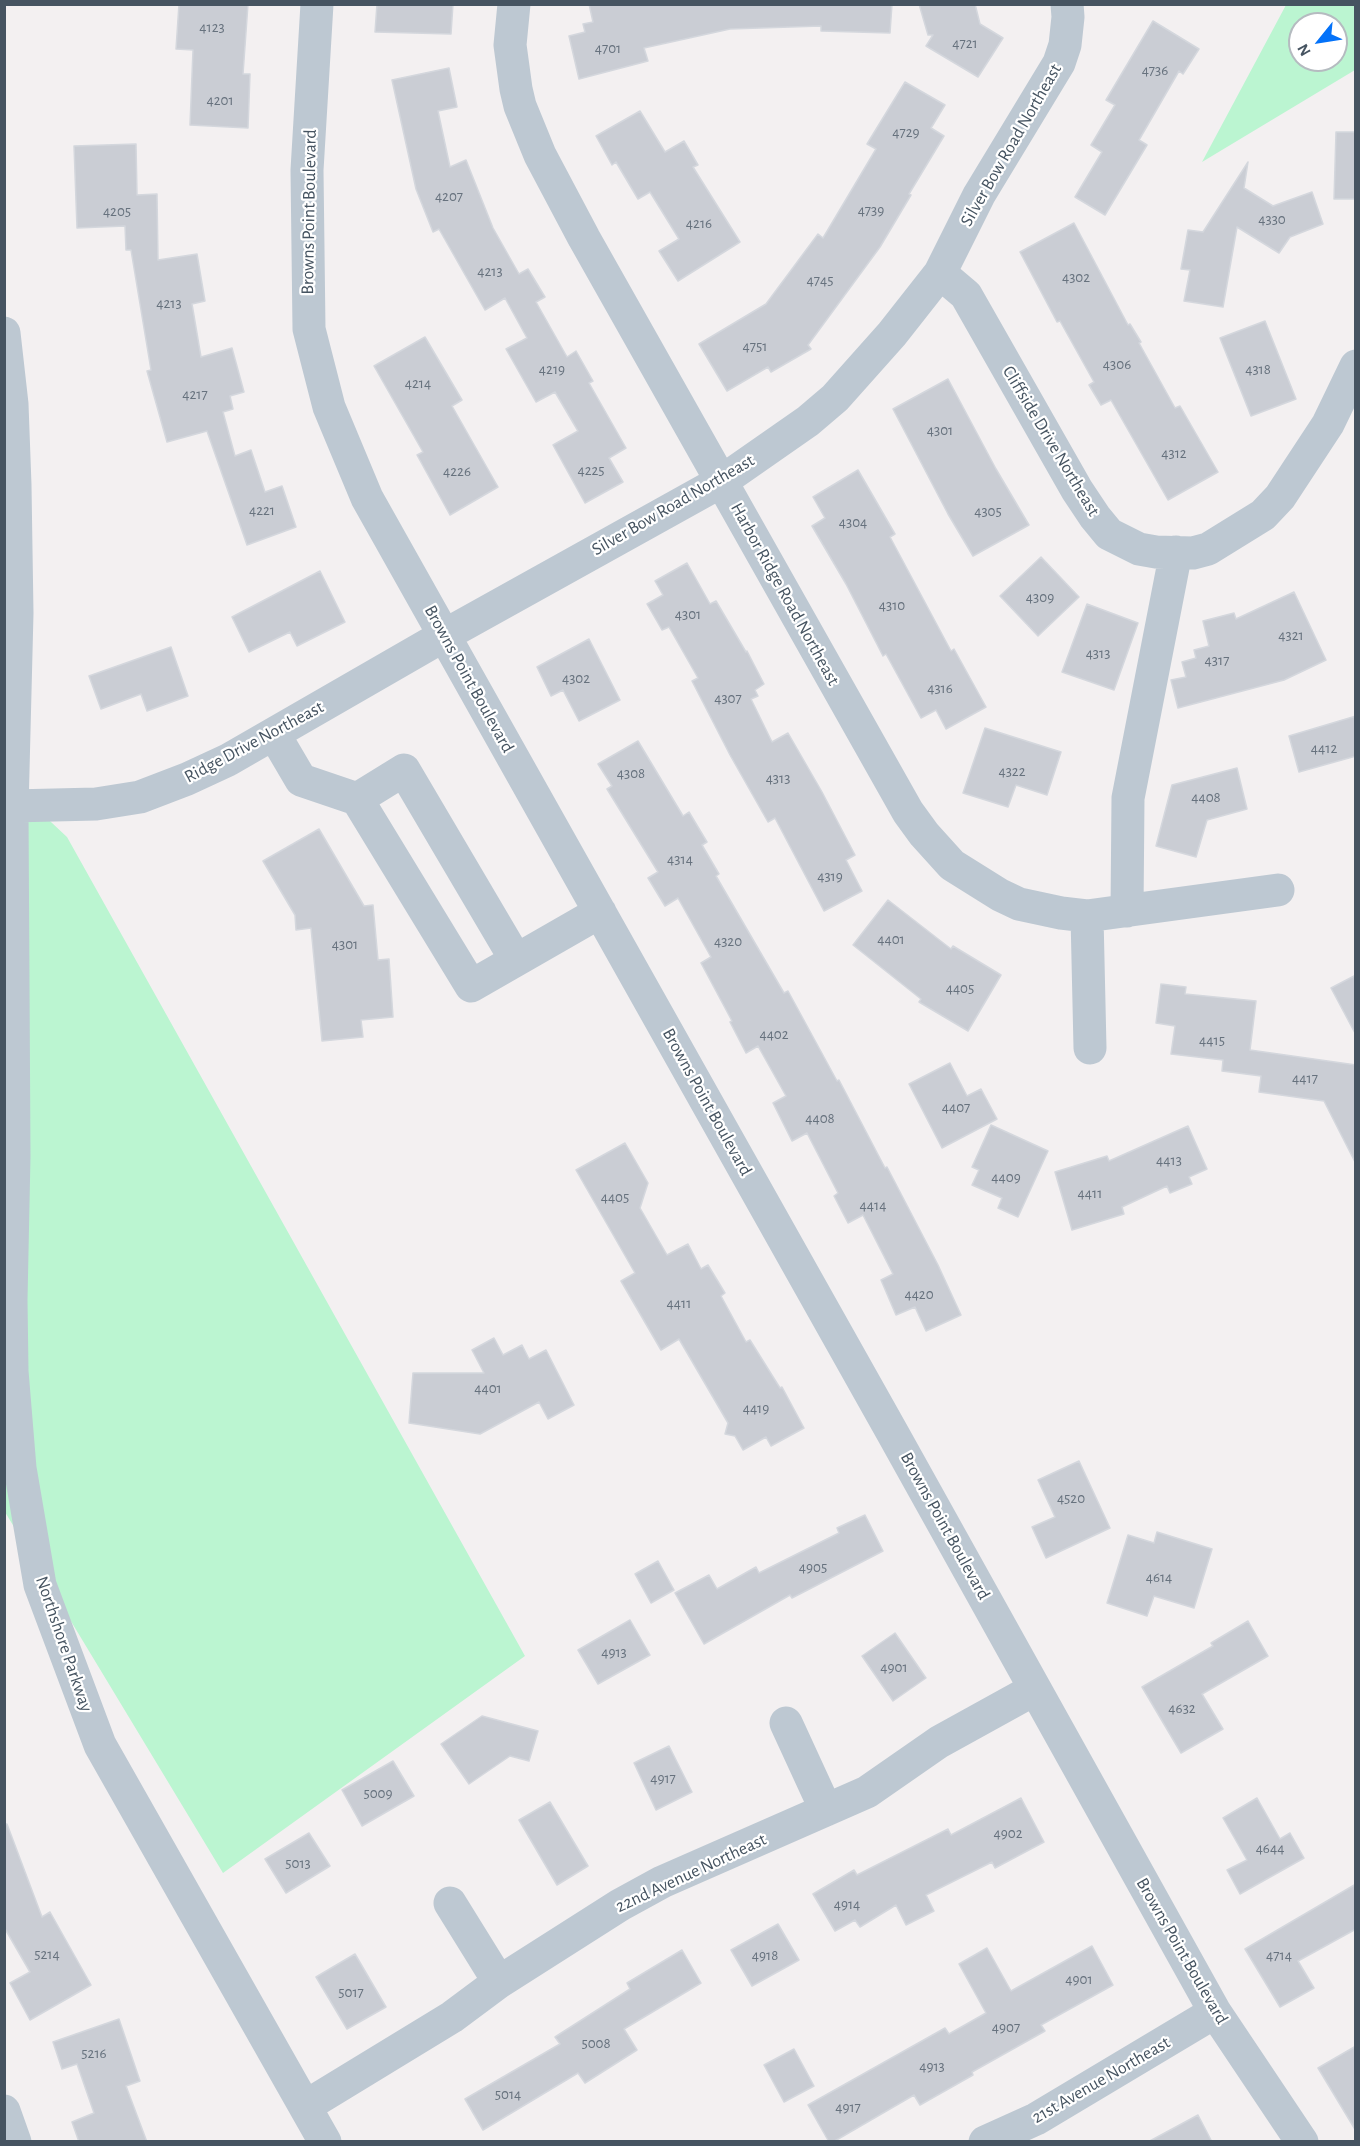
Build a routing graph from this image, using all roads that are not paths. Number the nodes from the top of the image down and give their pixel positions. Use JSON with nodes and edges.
{"nodes":[{"id":1,"x":317,"y":4,"type":"edge"},
{"id":2,"x":514,"y":4,"type":"edge"},
{"id":3,"x":1067,"y":4,"type":"edge"},
{"id":4,"x":940,"y":273,"type":"junction"},
{"id":5,"x":4,"y":333,"type":"edge"},
{"id":6,"x":1356,"y":366,"type":"edge"},
{"id":7,"x":722,"y":481,"type":"junction"},
{"id":8,"x":1176,"y":552,"type":"junction"},
{"id":9,"x":445,"y":635,"type":"junction"},
{"id":10,"x":274,"y":734,"type":"junction"},
{"id":11,"x":357,"y":800,"type":"junction"},
{"id":12,"x":7,"y":806,"type":"edge"},
{"id":13,"x":1278,"y":890,"type":"dead end"},
{"id":14,"x":1127,"y":911,"type":"junction"},
{"id":15,"x":600,"y":912,"type":"junction"},
{"id":16,"x":1088,"y":916,"type":"junction"},
{"id":17,"x":516,"y":960,"type":"junction"},
{"id":18,"x":1090,"y":1048,"type":"dead end"},
{"id":19,"x":1035,"y":1689,"type":"junction"},
{"id":20,"x":786,"y":1723,"type":"dead end"},
{"id":21,"x":826,"y":1810,"type":"junction"},
{"id":22,"x":450,"y":1904,"type":"dead end"},
{"id":23,"x":499,"y":1982,"type":"junction"},
{"id":24,"x":1215,"y":2012,"type":"junction"},
{"id":25,"x":306,"y":2106,"type":"junction"},
{"id":26,"x":4,"y":2111,"type":"edge"},
{"id":27,"x":15,"y":2142,"type":"edge"},
{"id":28,"x":325,"y":2142,"type":"edge"},
{"id":29,"x":985,"y":2142,"type":"edge"},
{"id":30,"x":1302,"y":2142,"type":"edge"}],
"edges":[{"from":1,"to":9,"type":"street","name":"Browns Point Boulevard"},
{"from":2,"to":7,"type":"street","name":"Harbor Ridge Road Northeast"},
{"from":3,"to":4,"type":"street","name":"Silver Bow Road Northeast"},
{"from":4,"to":7,"type":"street","name":"Silver Bow Road Northeast"},
{"from":4,"to":8,"type":"street","name":"Cliffside Drive Northeast"},
{"from":5,"to":12,"type":"street","name":"Northshore Parkway"},
{"from":6,"to":8,"type":"street","name":"Cliffside Drive Northeast"},
{"from":7,"to":9,"type":"street","name":"Silver Bow Road Northeast"},
{"from":7,"to":16,"type":"street","name":"Harbor Ridge Road Northeast"},
{"from":8,"to":14,"type":"street"},
{"from":9,"to":10,"type":"street","name":"Ridge Drive Northeast"},
{"from":9,"to":15,"type":"street","name":"Browns Point Boulevard"},
{"from":10,"to":11,"type":"street"},
{"from":10,"to":12,"type":"street","name":"Ridge Drive Northeast"},
{"from":11,"to":17,"type":"street"},
{"from":11,"to":17,"type":"street"},
{"from":12,"to":25,"type":"street","name":"Northshore Parkway"},
{"from":13,"to":14,"type":"street","name":"Harbor Ridge Road Northeast"},
{"from":14,"to":16,"type":"street","name":"Harbor Ridge Road Northeast"},
{"from":15,"to":17,"type":"street"},
{"from":15,"to":19,"type":"street","name":"Browns Point Boulevard"},
{"from":16,"to":18,"type":"street"},
{"from":19,"to":21,"type":"street","name":"22nd Avenue Northeast"},
{"from":19,"to":24,"type":"street","name":"Browns Point Boulevard"},
{"from":20,"to":21,"type":"street"},
{"from":21,"to":23,"type":"street","name":"22nd Avenue Northeast"},
{"from":22,"to":23,"type":"street"},
{"from":23,"to":25,"type":"street","name":"22nd Avenue Northeast"},
{"from":24,"to":29,"type":"street","name":"21st Avenue Northeast"},
{"from":24,"to":30,"type":"street","name":"Browns Point Boulevard"},
{"from":25,"to":28,"type":"street","name":"Northshore Parkway"},
{"from":26,"to":27,"type":"street"}]}
